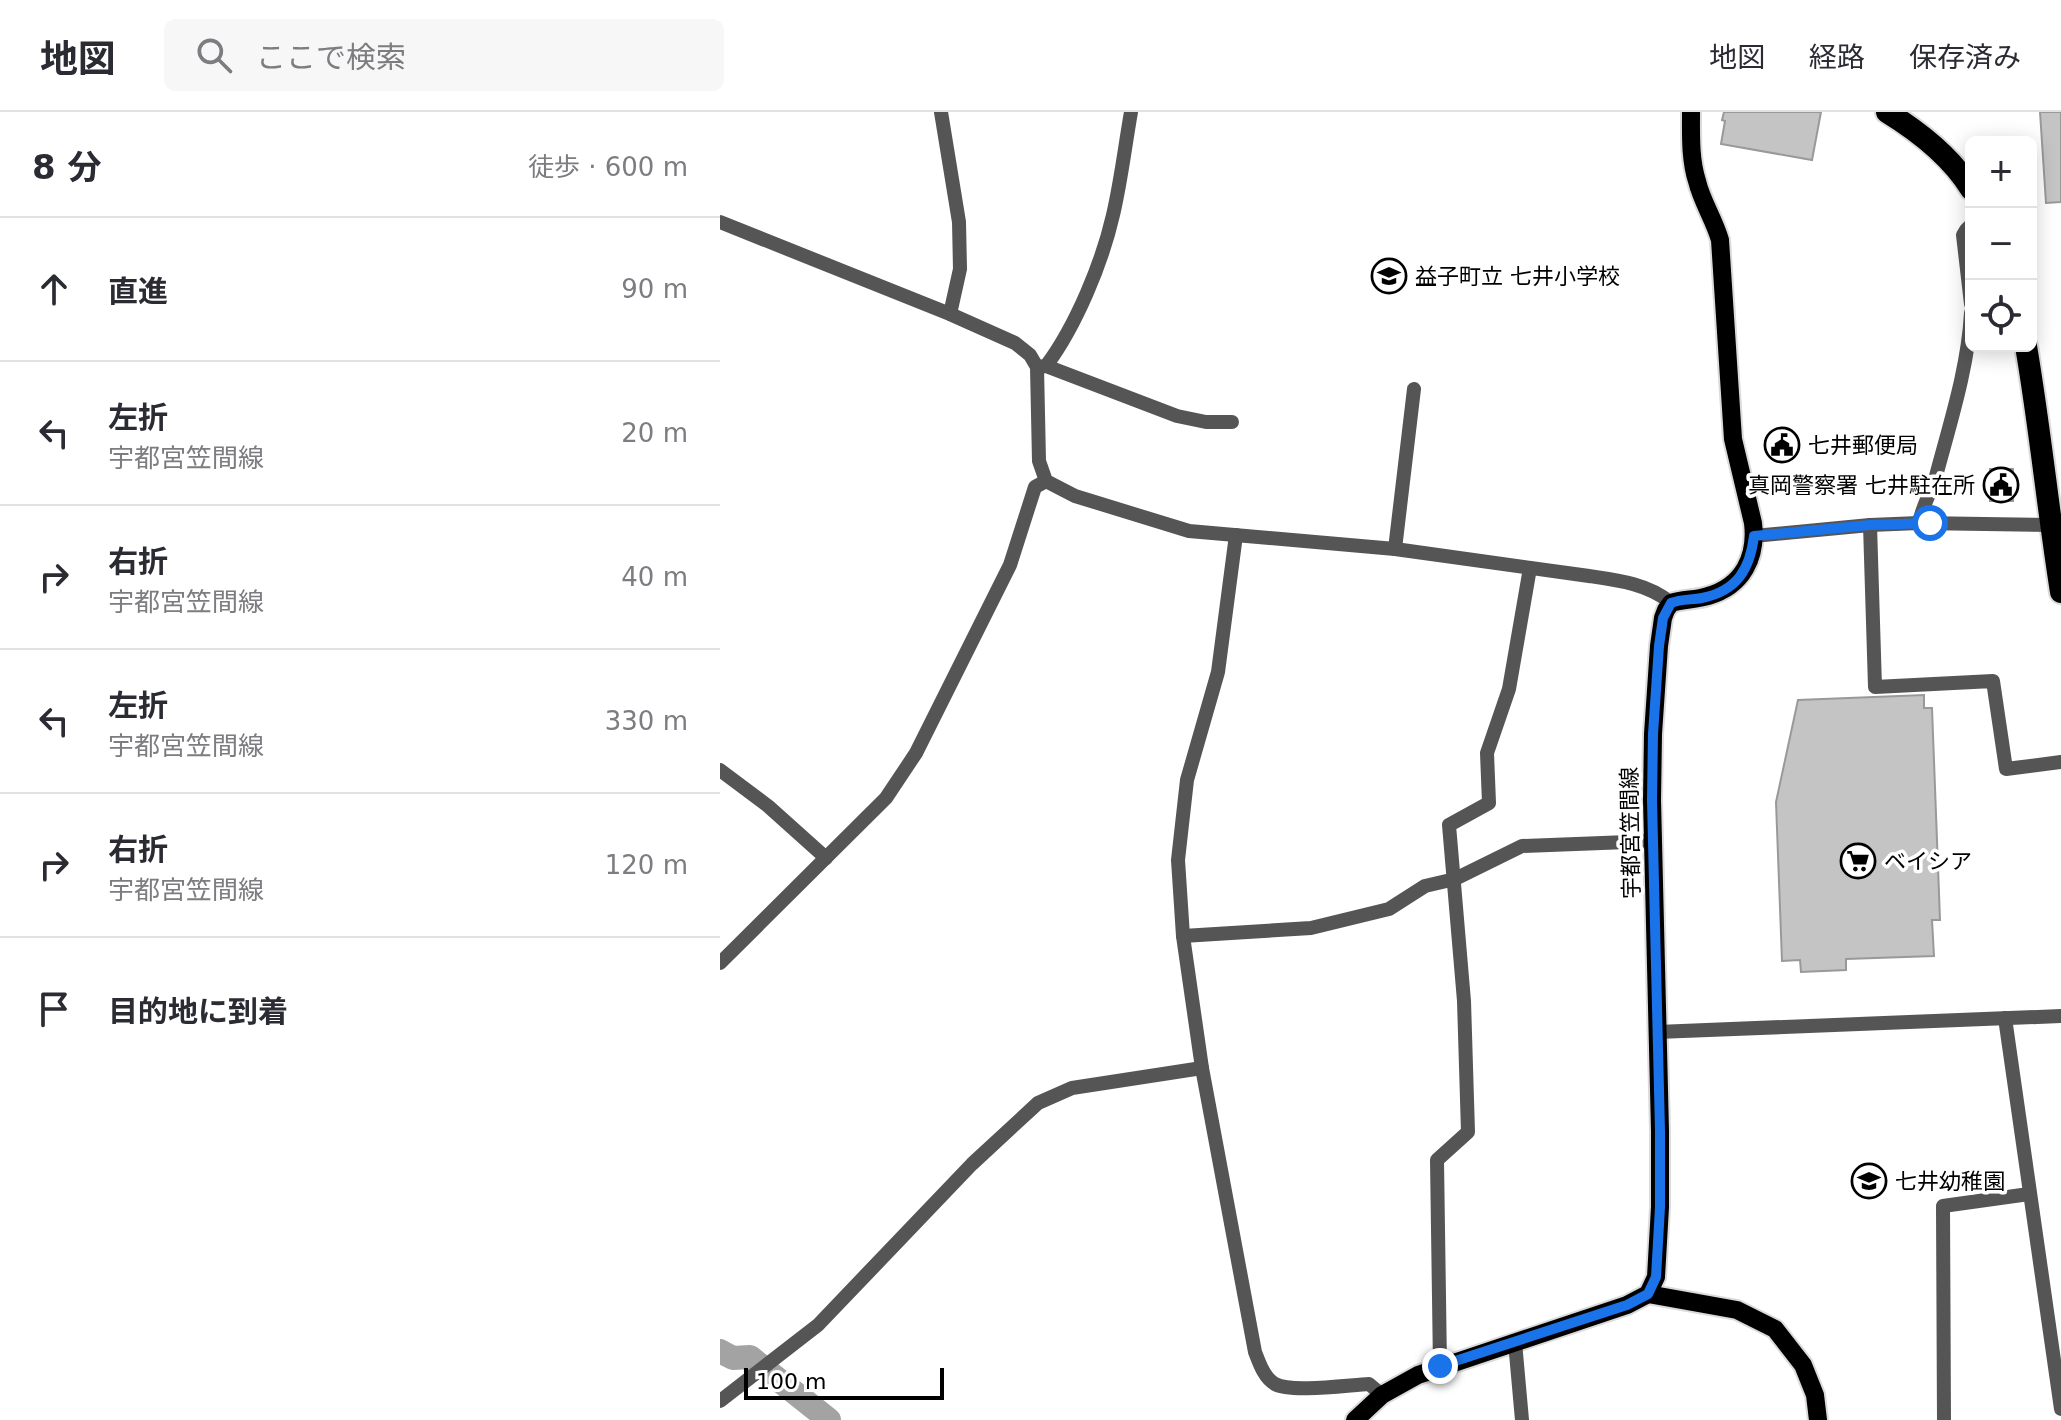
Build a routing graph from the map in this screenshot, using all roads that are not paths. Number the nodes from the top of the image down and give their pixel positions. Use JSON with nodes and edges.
{"nodes":[{"id":1,"x":941,"y":112,"type":"edge"},
{"id":2,"x":1131,"y":112,"type":"edge"},
{"id":3,"x":1691,"y":112,"type":"edge"},
{"id":4,"x":1887,"y":112,"type":"edge"},
{"id":5,"x":1965,"y":179,"type":"edge"},
{"id":6,"x":720,"y":222,"type":"edge"},
{"id":7,"x":1965,"y":232,"type":"edge"},
{"id":8,"x":1965,"y":252,"type":"edge"},
{"id":9,"x":950,"y":314,"type":"junction"},
{"id":10,"x":1967,"y":352,"type":"edge"},
{"id":11,"x":2027,"y":352,"type":"edge"},
{"id":12,"x":1042,"y":366,"type":"junction"},
{"id":13,"x":1414,"y":389,"type":"dead end"},
{"id":14,"x":1232,"y":422,"type":"dead end"},
{"id":15,"x":1046,"y":481,"type":"junction"},
{"id":16,"x":1919,"y":523,"type":"junction"},
{"id":17,"x":1870,"y":525,"type":"junction"},
{"id":18,"x":2056,"y":525,"type":"edge"},
{"id":19,"x":1236,"y":535,"type":"junction"},
{"id":20,"x":1754,"y":536,"type":"junction"},
{"id":21,"x":1395,"y":549,"type":"junction"},
{"id":22,"x":1530,"y":568,"type":"junction"},
{"id":23,"x":2061,"y":592,"type":"edge"},
{"id":24,"x":1671,"y":603,"type":"junction"},
{"id":25,"x":2061,"y":762,"type":"edge"},
{"id":26,"x":720,"y":770,"type":"edge"},
{"id":27,"x":1654,"y":841,"type":"junction"},
{"id":28,"x":826,"y":858,"type":"junction"},
{"id":29,"x":1455,"y":879,"type":"junction"},
{"id":30,"x":1183,"y":936,"type":"junction"},
{"id":31,"x":720,"y":963,"type":"edge"},
{"id":32,"x":2061,"y":1016,"type":"edge"},
{"id":33,"x":2005,"y":1018,"type":"junction"},
{"id":34,"x":1657,"y":1032,"type":"junction"},
{"id":35,"x":1202,"y":1068,"type":"junction"},
{"id":36,"x":2029,"y":1194,"type":"junction"},
{"id":37,"x":1648,"y":1294,"type":"junction"},
{"id":38,"x":1515,"y":1342,"type":"junction"},
{"id":39,"x":1440,"y":1366,"type":"junction"},
{"id":40,"x":1382,"y":1395,"type":"junction"},
{"id":41,"x":720,"y":1401,"type":"edge"},
{"id":42,"x":2061,"y":1409,"type":"edge"},
{"id":43,"x":1355,"y":1420,"type":"edge"},
{"id":44,"x":1522,"y":1420,"type":"edge"},
{"id":45,"x":1818,"y":1420,"type":"edge"},
{"id":46,"x":1944,"y":1420,"type":"edge"}],
"edges":[{"from":1,"to":9,"type":"street"},
{"from":2,"to":12,"type":"street"},
{"from":3,"to":20,"type":"main road"},
{"from":4,"to":5,"type":"highway"},
{"from":6,"to":9,"type":"street"},
{"from":7,"to":8,"type":"street"},
{"from":9,"to":12,"type":"street"},
{"from":10,"to":16,"type":"street"},
{"from":11,"to":18,"type":"highway"},
{"from":12,"to":14,"type":"street"},
{"from":12,"to":15,"type":"street"},
{"from":13,"to":21,"type":"street"},
{"from":15,"to":19,"type":"street"},
{"from":15,"to":28,"type":"street"},
{"from":16,"to":17,"type":"street"},
{"from":16,"to":18,"type":"street"},
{"from":17,"to":20,"type":"street"},
{"from":17,"to":25,"type":"street"},
{"from":18,"to":23,"type":"highway"},
{"from":19,"to":21,"type":"street"},
{"from":19,"to":30,"type":"street"},
{"from":20,"to":24,"type":"main road"},
{"from":21,"to":22,"type":"street"},
{"from":22,"to":24,"type":"street"},
{"from":22,"to":29,"type":"street"},
{"from":24,"to":27,"type":"main road","name":"宇都宮笠間線"},
{"from":26,"to":28,"type":"street"},
{"from":27,"to":29,"type":"street"},
{"from":27,"to":34,"type":"main road","name":"宇都宮笠間線"},
{"from":28,"to":31,"type":"street"},
{"from":29,"to":30,"type":"street"},
{"from":29,"to":39,"type":"street"},
{"from":30,"to":35,"type":"street"},
{"from":32,"to":33,"type":"street"},
{"from":33,"to":34,"type":"street"},
{"from":33,"to":36,"type":"street"},
{"from":34,"to":37,"type":"main road","name":"宇都宮笠間線"},
{"from":35,"to":40,"type":"street"},
{"from":35,"to":41,"type":"street"},
{"from":36,"to":42,"type":"street"},
{"from":36,"to":46,"type":"street"},
{"from":37,"to":38,"type":"main road"},
{"from":37,"to":45,"type":"main road"},
{"from":38,"to":39,"type":"main road"},
{"from":38,"to":44,"type":"street"},
{"from":39,"to":40,"type":"main road"},
{"from":40,"to":43,"type":"main road"}]}
